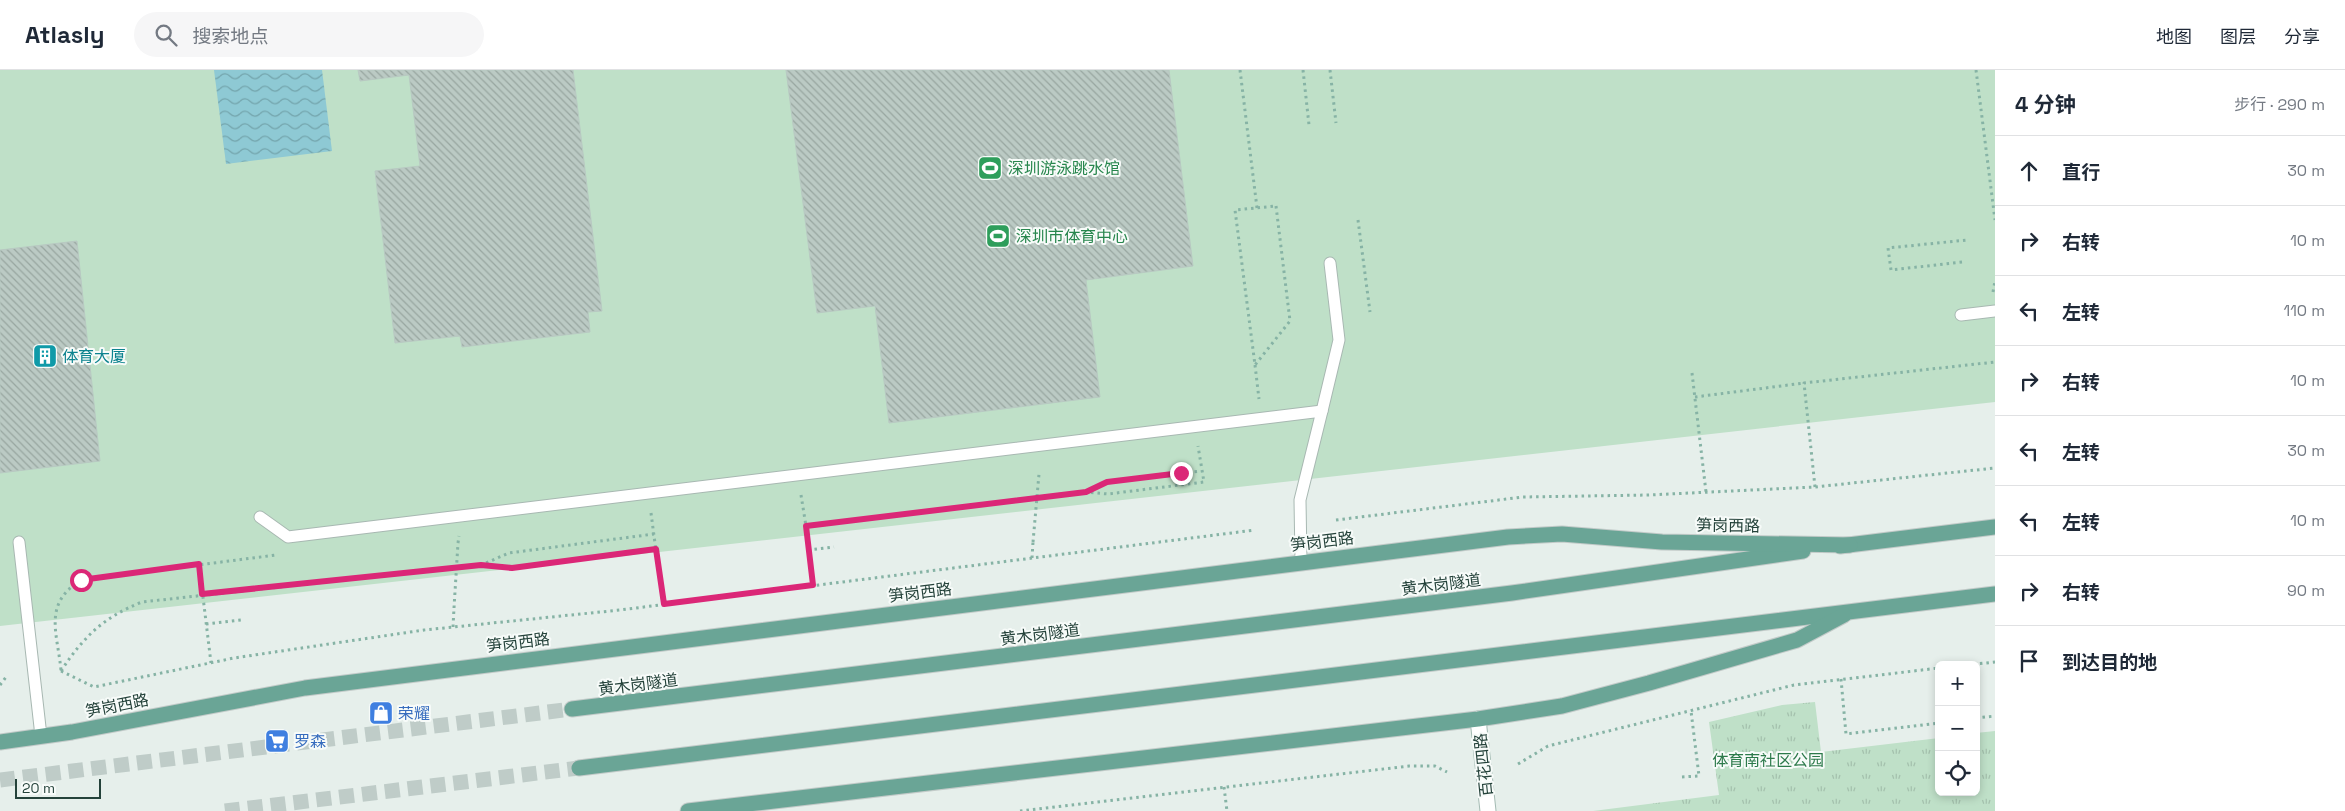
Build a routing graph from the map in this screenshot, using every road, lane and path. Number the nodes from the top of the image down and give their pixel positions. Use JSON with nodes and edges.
{"nodes":[{"id":1,"x":1240,"y":70,"type":"edge"},
{"id":2,"x":1303,"y":70,"type":"edge"},
{"id":3,"x":1330,"y":70,"type":"edge"},
{"id":4,"x":1976,"y":70,"type":"edge"},
{"id":5,"x":1336,"y":123,"type":"dead end"},
{"id":6,"x":1309,"y":125,"type":"dead end"},
{"id":7,"x":1256,"y":208,"type":"junction"},
{"id":8,"x":1358,"y":220,"type":"dead end"},
{"id":9,"x":1995,"y":220,"type":"edge"},
{"id":10,"x":1967,"y":240,"type":"dead end"},
{"id":11,"x":1962,"y":262,"type":"dead end"},
{"id":12,"x":1330,"y":263,"type":"dead end"},
{"id":13,"x":1995,"y":311,"type":"edge"},
{"id":14,"x":1370,"y":312,"type":"dead end"},
{"id":15,"x":1961,"y":315,"type":"dead end"},
{"id":16,"x":1995,"y":362,"type":"edge"},
{"id":17,"x":1255,"y":365,"type":"junction"},
{"id":18,"x":1692,"y":373,"type":"dead end"},
{"id":19,"x":1804,"y":384,"type":"junction"},
{"id":20,"x":1695,"y":397,"type":"junction"},
{"id":21,"x":1322,"y":411,"type":"junction"},
{"id":22,"x":1261,"y":418,"type":"junction"},
{"id":23,"x":1995,"y":468,"type":"edge"},
{"id":24,"x":1202,"y":470,"type":"dead end"},
{"id":25,"x":1039,"y":474,"type":"dead end"},
{"id":26,"x":1204,"y":482,"type":"dead end"},
{"id":27,"x":1815,"y":487,"type":"junction"},
{"id":28,"x":800,"y":492,"type":"dead end"},
{"id":29,"x":1086,"y":492,"type":"junction"},
{"id":30,"x":1706,"y":492,"type":"junction"},
{"id":31,"x":650,"y":510,"type":"dead end"},
{"id":32,"x":260,"y":517,"type":"dead end"},
{"id":33,"x":1336,"y":520,"type":"dead end"},
{"id":34,"x":806,"y":526,"type":"junction"},
{"id":35,"x":1995,"y":527,"type":"edge"},
{"id":36,"x":1255,"y":530,"type":"dead end"},
{"id":37,"x":459,"y":534,"type":"dead end"},
{"id":38,"x":654,"y":534,"type":"junction"},
{"id":39,"x":449,"y":535,"type":"dead end"},
{"id":40,"x":19,"y":542,"type":"dead end"},
{"id":41,"x":458,"y":543,"type":"dead end"},
{"id":42,"x":1850,"y":544,"type":"junction"},
{"id":43,"x":834,"y":547,"type":"dead end"},
{"id":44,"x":656,"y":549,"type":"junction"},
{"id":45,"x":808,"y":550,"type":"junction"},
{"id":46,"x":286,"y":554,"type":"dead end"},
{"id":47,"x":1032,"y":558,"type":"junction"},
{"id":48,"x":1301,"y":561,"type":"junction"},
{"id":49,"x":199,"y":564,"type":"junction"},
{"id":50,"x":481,"y":565,"type":"junction"},
{"id":51,"x":813,"y":585,"type":"junction"},
{"id":52,"x":1512,"y":593,"type":"joint"},
{"id":53,"x":202,"y":594,"type":"junction"},
{"id":54,"x":1995,"y":594,"type":"edge"},
{"id":55,"x":664,"y":604,"type":"junction"},
{"id":56,"x":1852,"y":611,"type":"junction"},
{"id":57,"x":241,"y":620,"type":"dead end"},
{"id":58,"x":206,"y":624,"type":"junction"},
{"id":59,"x":453,"y":626,"type":"junction"},
{"id":60,"x":1995,"y":662,"type":"edge"},
{"id":61,"x":211,"y":663,"type":"junction"},
{"id":62,"x":1980,"y":664,"type":"edge"},
{"id":63,"x":1935,"y":668,"type":"edge"},
{"id":64,"x":61,"y":671,"type":"junction"},
{"id":65,"x":6,"y":677,"type":"dead end"},
{"id":66,"x":1841,"y":680,"type":"junction"},
{"id":67,"x":0,"y":685,"type":"edge"},
{"id":68,"x":572,"y":709,"type":"tunnel mouth"},
{"id":69,"x":1691,"y":711,"type":"junction"},
{"id":70,"x":1995,"y":716,"type":"edge"},
{"id":71,"x":1980,"y":718,"type":"edge"},
{"id":72,"x":1478,"y":719,"type":"junction"},
{"id":73,"x":1935,"y":723,"type":"edge"},
{"id":74,"x":41,"y":736,"type":"junction"},
{"id":75,"x":0,"y":742,"type":"edge"},
{"id":76,"x":1518,"y":764,"type":"dead end"},
{"id":77,"x":579,"y":768,"type":"tunnel mouth"},
{"id":78,"x":1447,"y":772,"type":"dead end"},
{"id":79,"x":1682,"y":777,"type":"dead end"},
{"id":80,"x":1224,"y":787,"type":"junction"},
{"id":81,"x":688,"y":811,"type":"edge"},
{"id":82,"x":1020,"y":811,"type":"edge"},
{"id":83,"x":1227,"y":811,"type":"edge"},
{"id":84,"x":1488,"y":811,"type":"edge"}],
"edges":[{"from":1,"to":7,"type":"path"},
{"from":2,"to":6,"type":"path"},
{"from":3,"to":5,"type":"path"},
{"from":4,"to":9,"type":"path"},
{"from":7,"to":17,"type":"path"},
{"from":7,"to":17,"type":"path"},
{"from":8,"to":14,"type":"path"},
{"from":10,"to":11,"type":"path"},
{"from":12,"to":21,"type":"lane"},
{"from":13,"to":15,"type":"lane"},
{"from":16,"to":19,"type":"path"},
{"from":17,"to":22,"type":"path"},
{"from":18,"to":20,"type":"path"},
{"from":19,"to":20,"type":"path"},
{"from":19,"to":27,"type":"path"},
{"from":20,"to":30,"type":"path"},
{"from":21,"to":22,"type":"lane"},
{"from":21,"to":48,"type":"lane"},
{"from":22,"to":32,"type":"lane"},
{"from":23,"to":27,"type":"path"},
{"from":24,"to":29,"type":"path"},
{"from":25,"to":47,"type":"path","bridge":true},
{"from":26,"to":29,"type":"path"},
{"from":27,"to":30,"type":"path"},
{"from":28,"to":34,"type":"path"},
{"from":29,"to":34,"type":"path"},
{"from":30,"to":33,"type":"path"},
{"from":31,"to":38,"type":"path"},
{"from":34,"to":45,"type":"path"},
{"from":35,"to":42,"type":"main road","name":"笋岗西路"},
{"from":36,"to":47,"type":"path"},
{"from":37,"to":39,"type":"path"},
{"from":38,"to":44,"type":"path"},
{"from":38,"to":50,"type":"path"},
{"from":40,"to":74,"type":"lane"},
{"from":41,"to":59,"type":"path","bridge":true},
{"from":42,"to":48,"type":"main road","name":"笋岗西路"},
{"from":42,"to":52,"type":"main road","name":"笋岗西路"},
{"from":43,"to":45,"type":"path"},
{"from":44,"to":50,"type":"path"},
{"from":44,"to":55,"type":"path"},
{"from":45,"to":51,"type":"path"},
{"from":46,"to":49,"type":"path"},
{"from":47,"to":51,"type":"path"},
{"from":48,"to":74,"type":"main road","name":"笋岗西路"},
{"from":49,"to":53,"type":"path"},
{"from":49,"to":64,"type":"path"},
{"from":50,"to":53,"type":"path"},
{"from":51,"to":55,"type":"path"},
{"from":52,"to":68,"type":"main road","name":"黄木岗隧道"},
{"from":53,"to":58,"type":"path"},
{"from":53,"to":64,"type":"path"},
{"from":54,"to":56,"type":"main road"},
{"from":55,"to":59,"type":"path"},
{"from":56,"to":72,"type":"main road"},
{"from":56,"to":77,"type":"main road"},
{"from":57,"to":58,"type":"path"},
{"from":58,"to":61,"type":"path"},
{"from":59,"to":61,"type":"path"},
{"from":60,"to":62,"type":"path"},
{"from":61,"to":64,"type":"path"},
{"from":63,"to":66,"type":"path"},
{"from":65,"to":67,"type":"path"},
{"from":66,"to":69,"type":"path"},
{"from":66,"to":73,"type":"path"},
{"from":69,"to":76,"type":"path"},
{"from":69,"to":79,"type":"path"},
{"from":70,"to":71,"type":"path"},
{"from":72,"to":81,"type":"main road"},
{"from":72,"to":84,"type":"street","name":"百花四路"},
{"from":74,"to":75,"type":"main road","name":"笋岗西路"},
{"from":78,"to":80,"type":"path"},
{"from":80,"to":82,"type":"path"},
{"from":80,"to":83,"type":"path"}]}
